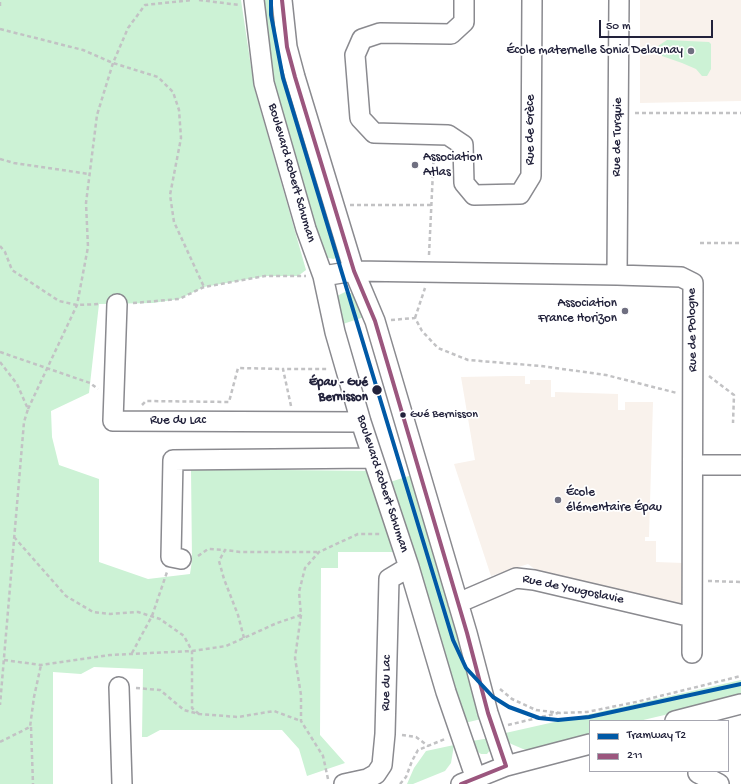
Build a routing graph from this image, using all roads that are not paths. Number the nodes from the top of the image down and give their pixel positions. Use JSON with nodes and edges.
{"nodes":[{"id":1,"x":282,"y":0,"type":"edge"},
{"id":2,"x":464,"y":0,"type":"edge"},
{"id":3,"x":532,"y":0,"type":"edge"},
{"id":4,"x":619,"y":0,"type":"edge"},
{"id":5,"x":254,"y":3,"type":"edge"},
{"id":6,"x":354,"y":271,"type":"junction"},
{"id":7,"x":617,"y":274,"type":"junction"},
{"id":8,"x":323,"y":276,"type":"junction"},
{"id":9,"x":117,"y":304,"type":"road end"},
{"id":10,"x":361,"y":422,"type":"junction"},
{"id":11,"x":373,"y":458,"type":"junction"},
{"id":12,"x":693,"y":465,"type":"junction"},
{"id":13,"x":741,"y":465,"type":"edge"},
{"id":14,"x":176,"y":558,"type":"road end"},
{"id":15,"x":409,"y":568,"type":"junction"},
{"id":16,"x":458,"y":603,"type":"junction"},
{"id":17,"x":692,"y":617,"type":"junction"},
{"id":18,"x":692,"y":653,"type":"dead end"},
{"id":19,"x":119,"y":687,"type":"road end"},
{"id":20,"x":741,"y":704,"type":"edge"},
{"id":21,"x":679,"y":720,"type":"edge"},
{"id":22,"x":589,"y":744,"type":"edge"},
{"id":23,"x":506,"y":766,"type":"junction"},
{"id":24,"x":698,"y":773,"type":"dead end"},
{"id":25,"x":468,"y":782,"type":"edge"},
{"id":26,"x":122,"y":784,"type":"edge"},
{"id":27,"x":344,"y":784,"type":"edge"},
{"id":28,"x":719,"y":784,"type":"edge"}],
"edges":[{"from":1,"to":6,"type":"street"},
{"from":2,"to":3,"type":"street","name":"Rue de Grèce"},
{"from":4,"to":7,"type":"street","name":"Rue de Turquie"},
{"from":5,"to":8,"type":"street","name":"Boulevard Robert Schuman"},
{"from":6,"to":7,"type":"street","name":"Rue de Pologne"},
{"from":6,"to":8,"type":"street","name":"Rue de Pologne"},
{"from":6,"to":16,"type":"street"},
{"from":7,"to":12,"type":"street","name":"Rue de Pologne"},
{"from":8,"to":10,"type":"street","name":"Boulevard Robert Schuman"},
{"from":9,"to":10,"type":"street","name":"Rue du Lac"},
{"from":10,"to":11,"type":"street","name":"Boulevard Robert Schuman"},
{"from":11,"to":14,"type":"street"},
{"from":11,"to":15,"type":"street","name":"Boulevard Robert Schuman"},
{"from":12,"to":13,"type":"street"},
{"from":12,"to":17,"type":"street","name":"Rue de Pologne"},
{"from":15,"to":25,"type":"street","name":"Boulevard Robert Schuman"},
{"from":15,"to":27,"type":"street","name":"Rue du Lac"},
{"from":16,"to":17,"type":"street","name":"Rue de Yougoslavie"},
{"from":16,"to":23,"type":"street"},
{"from":17,"to":18,"type":"street","name":"Rue de Pologne"},
{"from":19,"to":26,"type":"street"},
{"from":20,"to":21,"type":"street"},
{"from":22,"to":23,"type":"street"},
{"from":23,"to":25,"type":"street"},
{"from":24,"to":28,"type":"street"}]}
